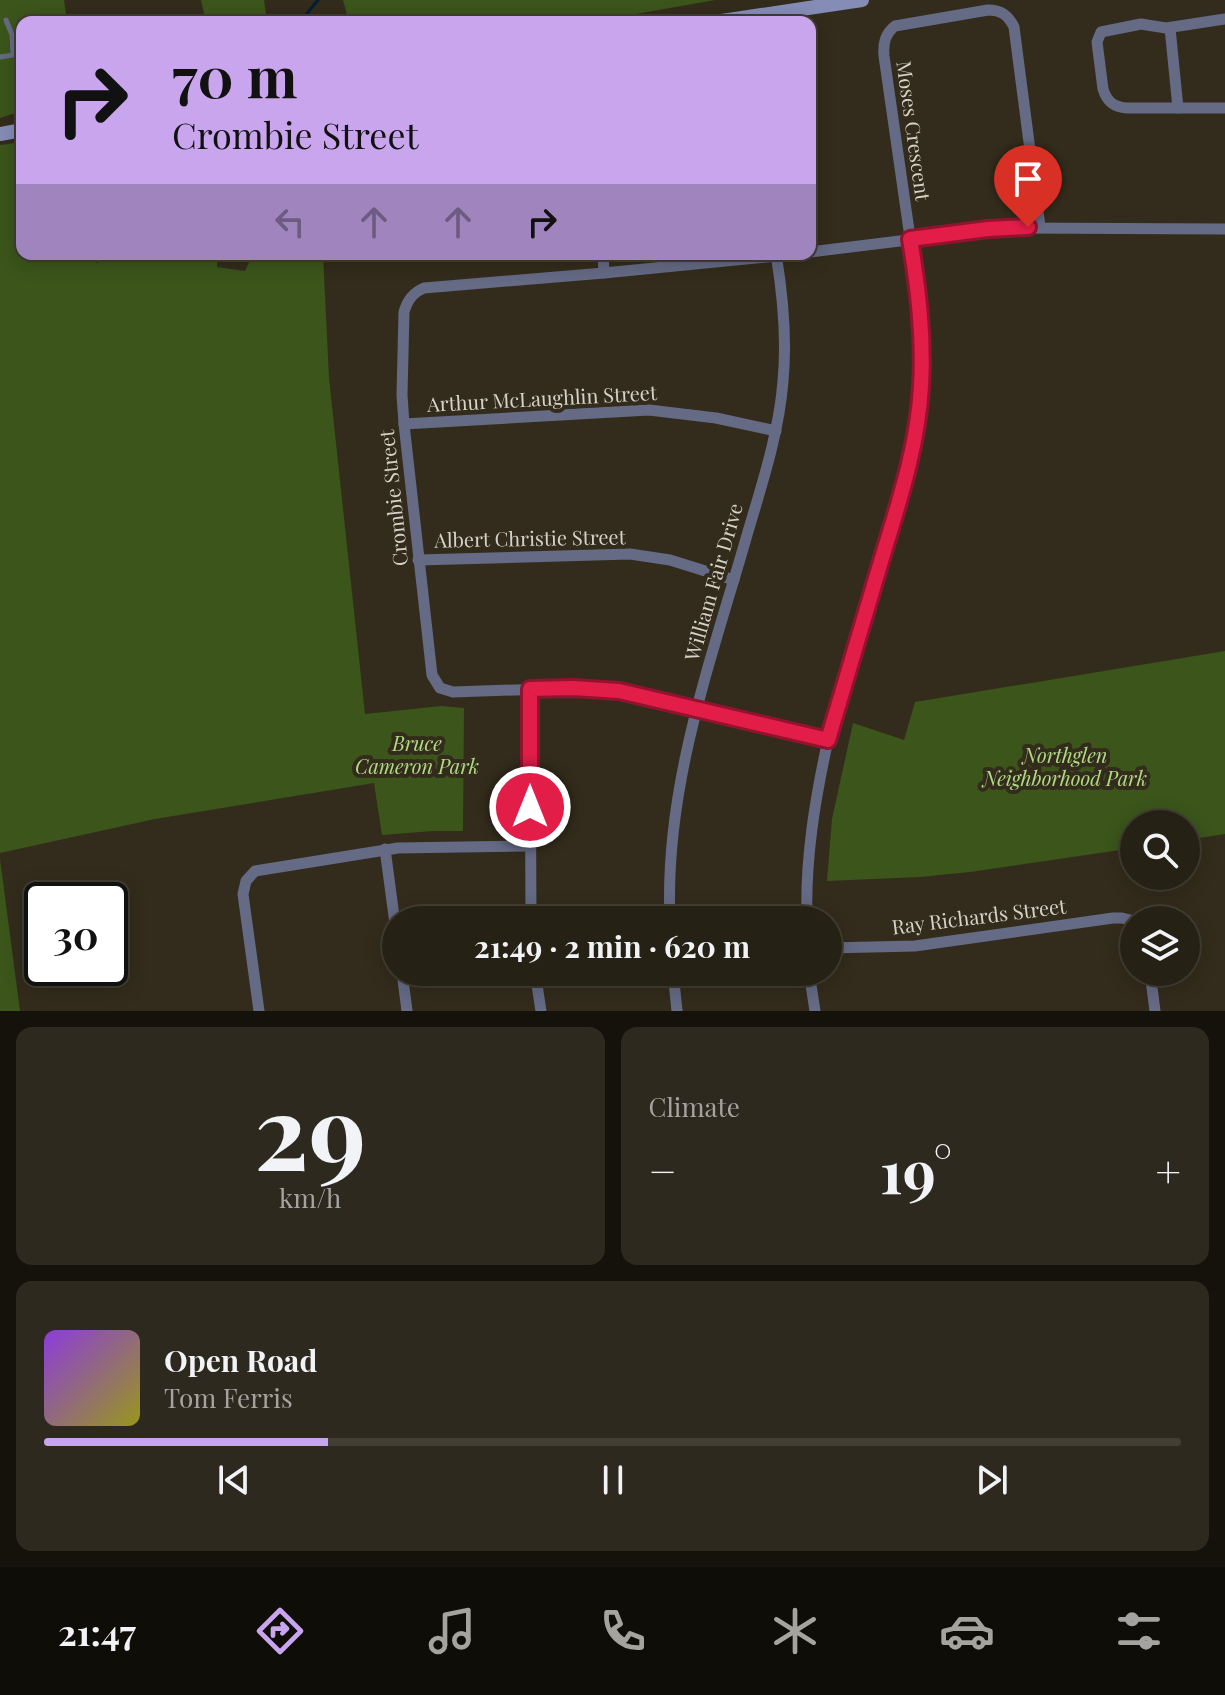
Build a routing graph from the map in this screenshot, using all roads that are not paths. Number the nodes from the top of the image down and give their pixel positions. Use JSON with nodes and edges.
{"nodes":[{"id":1,"x":862,"y":0,"type":"edge"},
{"id":2,"x":767,"y":16,"type":"edge"},
{"id":3,"x":1225,"y":19,"type":"edge"},
{"id":4,"x":6,"y":20,"type":"dead end"},
{"id":5,"x":1170,"y":28,"type":"junction"},
{"id":6,"x":0,"y":57,"type":"edge"},
{"id":7,"x":1178,"y":108,"type":"junction"},
{"id":8,"x":1225,"y":108,"type":"edge"},
{"id":9,"x":1040,"y":227,"type":"junction"},
{"id":10,"x":1225,"y":229,"type":"edge"},
{"id":11,"x":910,"y":239,"type":"junction"},
{"id":12,"x":816,"y":251,"type":"edge"},
{"id":13,"x":603,"y":260,"type":"edge"},
{"id":14,"x":728,"y":260,"type":"edge"},
{"id":15,"x":777,"y":260,"type":"edge"},
{"id":16,"x":604,"y":273,"type":"junction"},
{"id":17,"x":404,"y":424,"type":"junction"},
{"id":18,"x":776,"y":431,"type":"junction"},
{"id":19,"x":418,"y":560,"type":"junction"},
{"id":20,"x":734,"y":580,"type":"junction"},
{"id":21,"x":530,"y":689,"type":"junction"},
{"id":22,"x":697,"y":708,"type":"junction"},
{"id":23,"x":828,"y":740,"type":"junction"},
{"id":24,"x":530,"y":846,"type":"junction"},
{"id":25,"x":385,"y":849,"type":"junction"},
{"id":26,"x":393,"y":906,"type":"edge"},
{"id":27,"x":531,"y":906,"type":"edge"},
{"id":28,"x":669,"y":906,"type":"edge"},
{"id":29,"x":807,"y":906,"type":"edge"},
{"id":30,"x":1120,"y":918,"type":"edge"},
{"id":31,"x":842,"y":948,"type":"edge"},
{"id":32,"x":404,"y":986,"type":"edge"},
{"id":33,"x":537,"y":986,"type":"edge"},
{"id":34,"x":674,"y":986,"type":"edge"},
{"id":35,"x":811,"y":986,"type":"edge"},
{"id":36,"x":1152,"y":986,"type":"edge"},
{"id":37,"x":259,"y":1011,"type":"edge"},
{"id":38,"x":407,"y":1011,"type":"edge"},
{"id":39,"x":541,"y":1011,"type":"edge"},
{"id":40,"x":677,"y":1011,"type":"edge"},
{"id":41,"x":815,"y":1011,"type":"edge"},
{"id":42,"x":1155,"y":1011,"type":"edge"}],
"edges":[{"from":1,"to":2,"type":"street"},
{"from":3,"to":5,"type":"street"},
{"from":4,"to":6,"type":"lane"},
{"from":5,"to":7,"type":"street"},
{"from":5,"to":7,"type":"street"},
{"from":7,"to":8,"type":"street"},
{"from":9,"to":10,"type":"street"},
{"from":9,"to":11,"type":"street"},
{"from":9,"to":11,"type":"street","name":"Moses Crescent"},
{"from":11,"to":12,"type":"street"},
{"from":11,"to":23,"type":"street"},
{"from":13,"to":16,"type":"street"},
{"from":14,"to":16,"type":"street","name":"Crombie Street"},
{"from":15,"to":18,"type":"street","name":"William Fair Drive"},
{"from":16,"to":17,"type":"street","name":"Crombie Street"},
{"from":17,"to":18,"type":"street","name":"Arthur McLaughlin Street"},
{"from":17,"to":19,"type":"street","name":"Crombie Street"},
{"from":18,"to":20,"type":"street","name":"William Fair Drive"},
{"from":19,"to":20,"type":"street","name":"Albert Christie Street"},
{"from":19,"to":21,"type":"street","name":"Crombie Street"},
{"from":20,"to":22,"type":"street","name":"William Fair Drive"},
{"from":21,"to":22,"type":"street","name":"Crombie Street"},
{"from":21,"to":24,"type":"street"},
{"from":22,"to":23,"type":"street","name":"Crombie Street"},
{"from":22,"to":28,"type":"street","name":"William Fair Drive"},
{"from":23,"to":29,"type":"street"},
{"from":24,"to":25,"type":"street"},
{"from":24,"to":27,"type":"street"},
{"from":25,"to":26,"type":"street"},
{"from":25,"to":37,"type":"street"},
{"from":30,"to":31,"type":"street","name":"Ray Richards Street"},
{"from":32,"to":38,"type":"street"},
{"from":33,"to":39,"type":"street"},
{"from":34,"to":40,"type":"street"},
{"from":35,"to":41,"type":"street"},
{"from":36,"to":42,"type":"street"}]}
